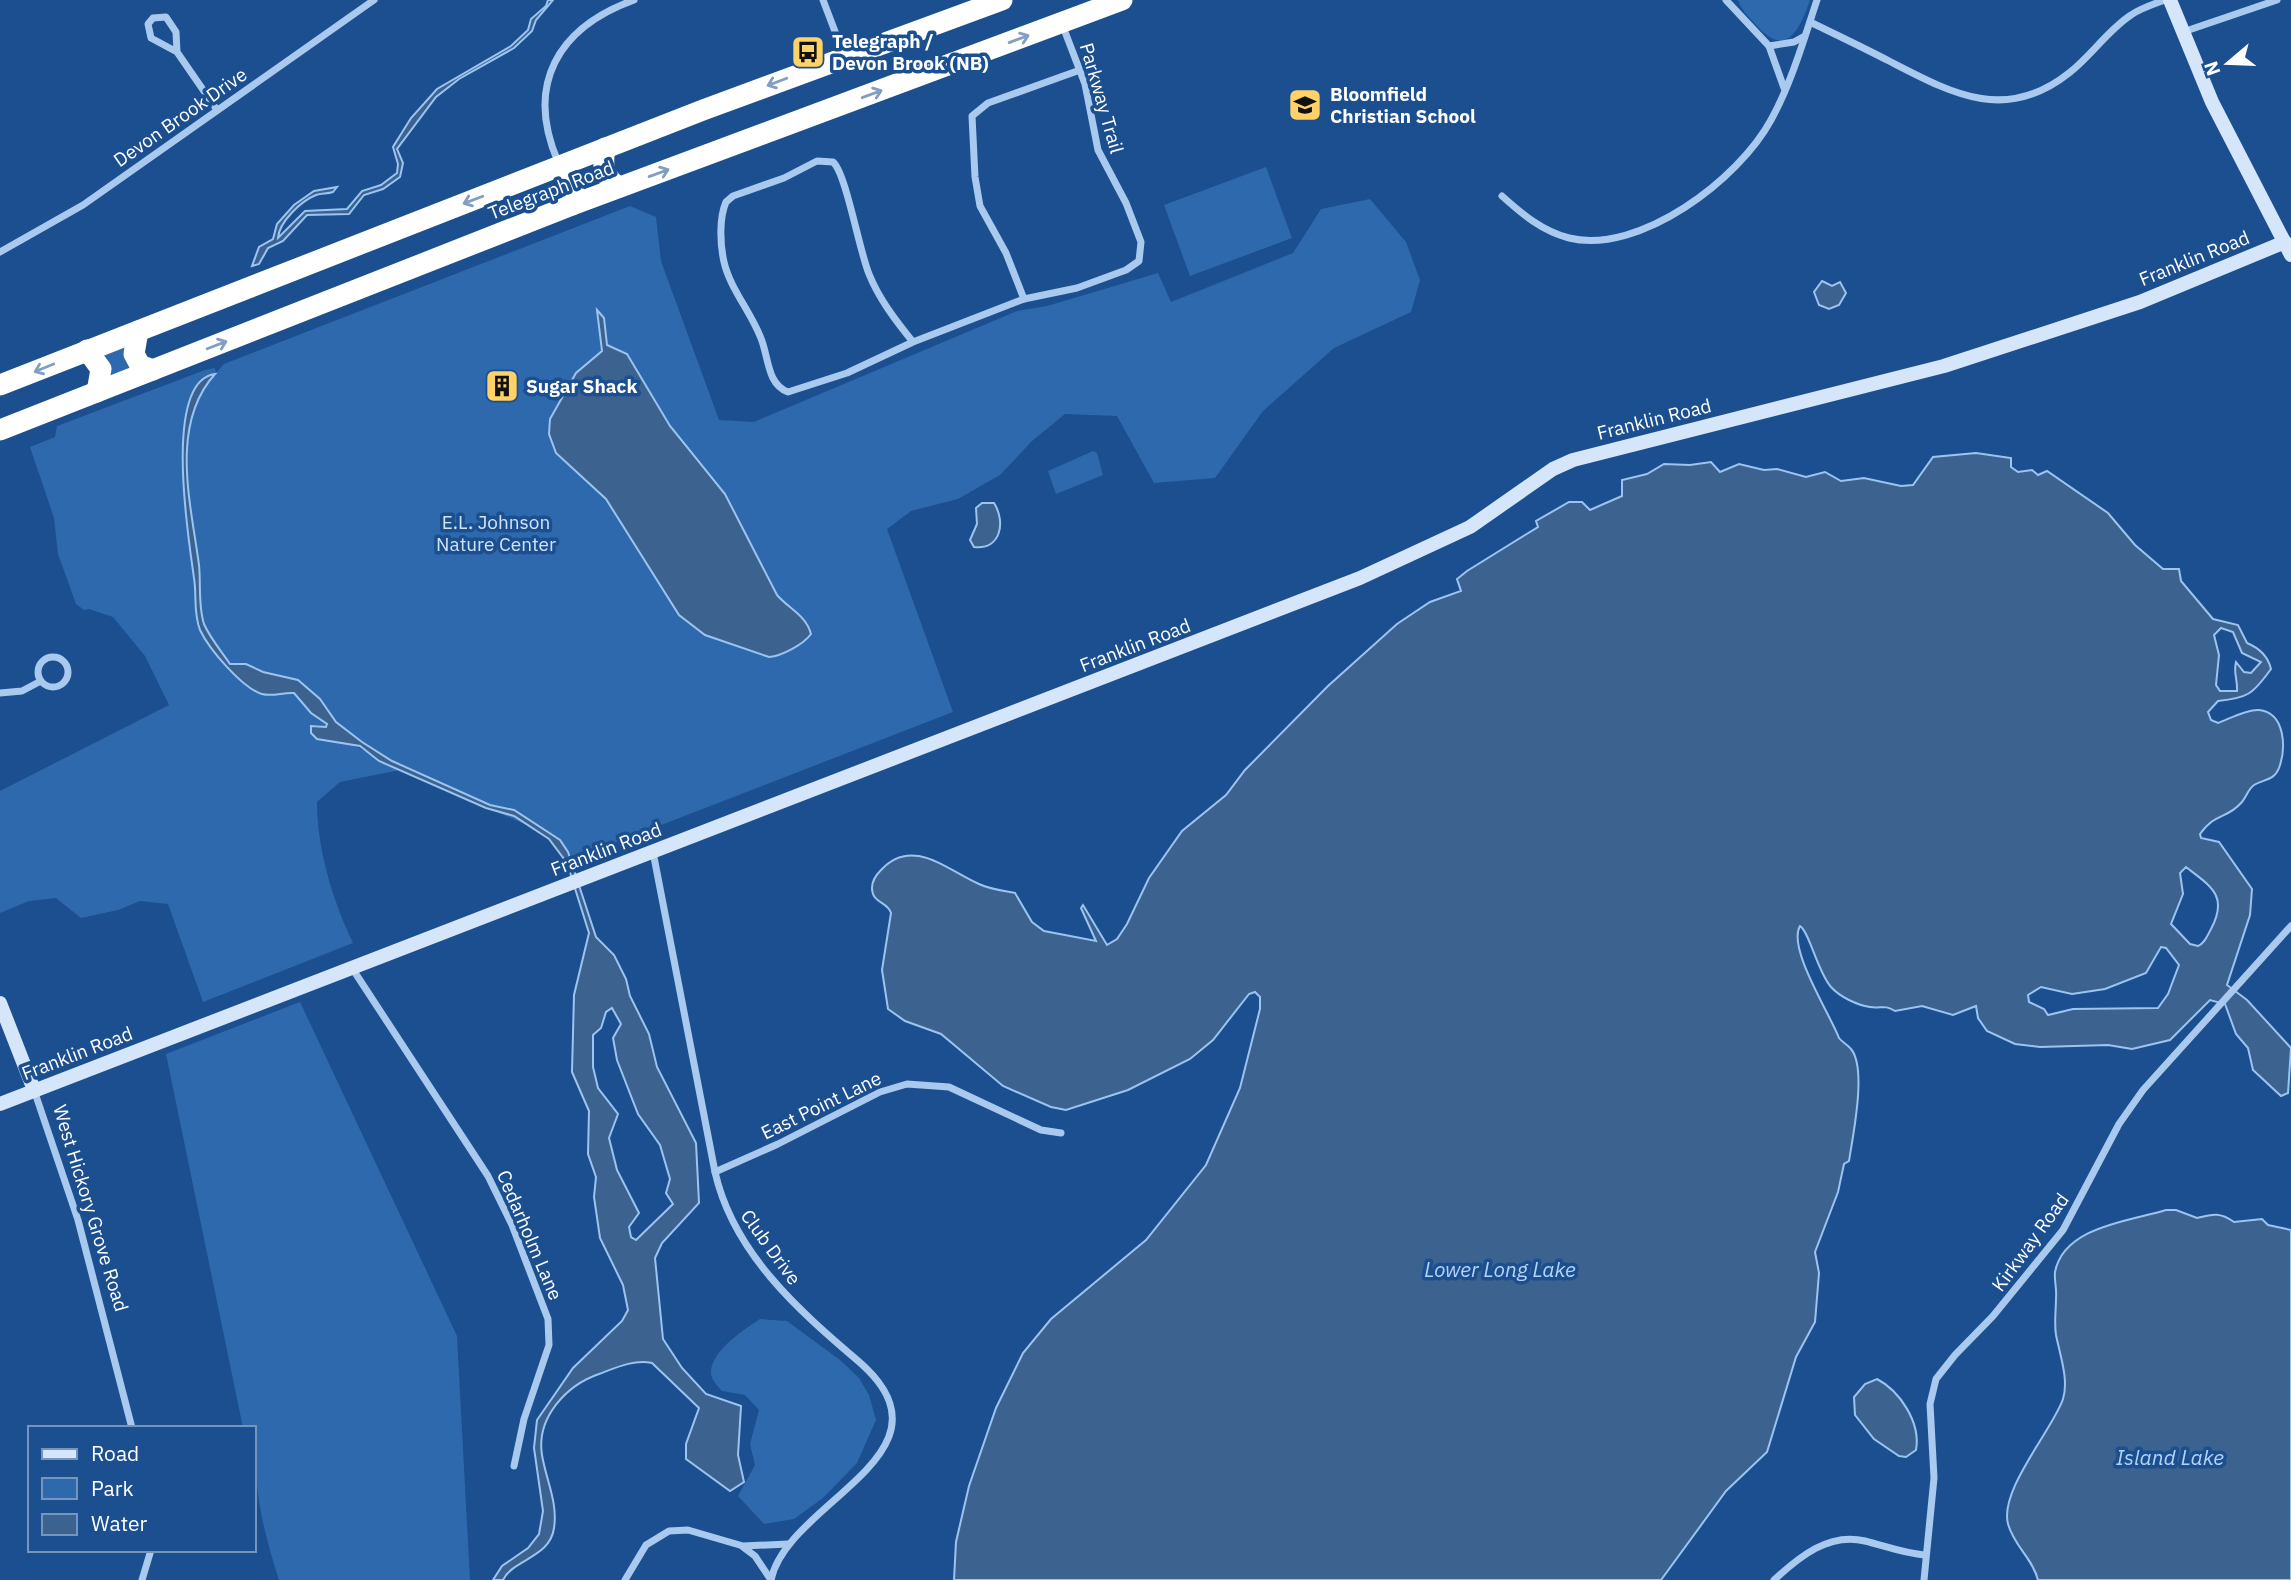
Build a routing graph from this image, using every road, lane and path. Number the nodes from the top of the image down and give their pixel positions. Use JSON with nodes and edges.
{"nodes":[{"id":1,"x":374,"y":0,"type":"edge"},
{"id":2,"x":634,"y":0,"type":"edge"},
{"id":3,"x":823,"y":0,"type":"edge"},
{"id":4,"x":1002,"y":0,"type":"edge"},
{"id":5,"x":1122,"y":0,"type":"edge"},
{"id":6,"x":1817,"y":0,"type":"edge"},
{"id":7,"x":2168,"y":0,"type":"edge"},
{"id":8,"x":2277,"y":0,"type":"edge"},
{"id":9,"x":1730,"y":2,"type":"edge"},
{"id":10,"x":1810,"y":22,"type":"junction"},
{"id":11,"x":1062,"y":23,"type":"junction"},
{"id":12,"x":2182,"y":33,"type":"junction"},
{"id":13,"x":1803,"y":37,"type":"junction"},
{"id":14,"x":1769,"y":46,"type":"junction"},
{"id":15,"x":177,"y":52,"type":"junction"},
{"id":16,"x":845,"y":58,"type":"junction"},
{"id":17,"x":1080,"y":70,"type":"junction"},
{"id":18,"x":1785,"y":89,"type":"junction"},
{"id":19,"x":218,"y":110,"type":"junction"},
{"id":20,"x":605,"y":148,"type":"junction"},
{"id":21,"x":560,"y":166,"type":"junction"},
{"id":22,"x":619,"y":187,"type":"junction"},
{"id":23,"x":1502,"y":196,"type":"dead end"},
{"id":24,"x":572,"y":205,"type":"junction"},
{"id":25,"x":2288,"y":249,"type":"edge"},
{"id":26,"x":0,"y":253,"type":"edge"},
{"id":27,"x":1024,"y":299,"type":"junction"},
{"id":28,"x":138,"y":331,"type":"junction"},
{"id":29,"x":912,"y":342,"type":"junction"},
{"id":30,"x":87,"y":351,"type":"junction"},
{"id":31,"x":153,"y":370,"type":"junction"},
{"id":32,"x":0,"y":385,"type":"edge"},
{"id":33,"x":97,"y":392,"type":"junction"},
{"id":34,"x":0,"y":430,"type":"edge"},
{"id":35,"x":39,"y":682,"type":"junction"},
{"id":36,"x":0,"y":693,"type":"edge"},
{"id":37,"x":653,"y":852,"type":"junction"},
{"id":38,"x":2291,"y":926,"type":"edge"},
{"id":39,"x":351,"y":968,"type":"junction"},
{"id":40,"x":0,"y":1003,"type":"edge"},
{"id":41,"x":34,"y":1090,"type":"junction"},
{"id":42,"x":0,"y":1104,"type":"edge"},
{"id":43,"x":1061,"y":1133,"type":"dead end"},
{"id":44,"x":715,"y":1172,"type":"junction"},
{"id":45,"x":131,"y":1426,"type":"edge"},
{"id":46,"x":514,"y":1466,"type":"dead end"},
{"id":47,"x":788,"y":1544,"type":"junction"},
{"id":48,"x":743,"y":1546,"type":"junction"},
{"id":49,"x":150,"y":1552,"type":"edge"},
{"id":50,"x":1924,"y":1555,"type":"junction"},
{"id":51,"x":142,"y":1580,"type":"edge"},
{"id":52,"x":625,"y":1580,"type":"edge"},
{"id":53,"x":771,"y":1580,"type":"edge"},
{"id":54,"x":1774,"y":1580,"type":"edge"},
{"id":55,"x":1924,"y":1580,"type":"edge"}],
"edges":[{"from":1,"to":19,"type":"street","name":"Devon Brook Drive"},
{"from":2,"to":21,"type":"street"},
{"from":3,"to":16,"type":"street"},
{"from":4,"to":16,"type":"highway","name":"Telegraph Road"},
{"from":5,"to":11,"type":"highway","name":"Telegraph Road"},
{"from":6,"to":10,"type":"street"},
{"from":7,"to":10,"type":"street"},
{"from":7,"to":12,"type":"street"},
{"from":8,"to":12,"type":"street"},
{"from":9,"to":14,"type":"street"},
{"from":10,"to":13,"type":"street"},
{"from":11,"to":17,"type":"street","name":"Parkway Trail"},
{"from":22,"to":11,"type":"highway","name":"Telegraph Road","one_way":true},
{"from":12,"to":25,"type":"street"},
{"from":13,"to":14,"type":"street"},
{"from":13,"to":18,"type":"street"},
{"from":14,"to":18,"type":"street"},
{"from":15,"to":15,"type":"street"},
{"from":15,"to":19,"type":"street"},
{"from":16,"to":20,"type":"highway","name":"Telegraph Road","one_way":true},
{"from":17,"to":27,"type":"street"},
{"from":17,"to":27,"type":"street","name":"Parkway Trail"},
{"from":18,"to":23,"type":"street"},
{"from":19,"to":26,"type":"street","name":"Devon Brook Drive"},
{"from":20,"to":21,"type":"highway","name":"Telegraph Road"},
{"from":20,"to":22,"type":"highway"},
{"from":21,"to":24,"type":"highway"},
{"from":21,"to":28,"type":"highway","name":"Telegraph Road","one_way":true},
{"from":22,"to":24,"type":"highway","name":"Telegraph Road"},
{"from":31,"to":24,"type":"highway","name":"Telegraph Road","one_way":true},
{"from":25,"to":37,"type":"street","name":"Franklin Road"},
{"from":27,"to":29,"type":"street"},
{"from":28,"to":30,"type":"highway","name":"Telegraph Road"},
{"from":28,"to":31,"type":"highway"},
{"from":29,"to":29,"type":"street"},
{"from":30,"to":32,"type":"highway","name":"Telegraph Road","one_way":true},
{"from":30,"to":33,"type":"highway"},
{"from":31,"to":33,"type":"highway","name":"Telegraph Road"},
{"from":33,"to":34,"type":"highway","name":"Telegraph Road"},
{"from":35,"to":35,"type":"street"},
{"from":35,"to":36,"type":"street"},
{"from":37,"to":39,"type":"street","name":"Franklin Road"},
{"from":37,"to":44,"type":"street","name":"Club Drive"},
{"from":38,"to":50,"type":"street","name":"Kirkway Road"},
{"from":39,"to":41,"type":"street","name":"Franklin Road"},
{"from":39,"to":46,"type":"street","name":"Cedarholm Lane"},
{"from":40,"to":41,"type":"street","name":"West Hickory Grove Road"},
{"from":41,"to":42,"type":"street","name":"Franklin Road"},
{"from":41,"to":45,"type":"street","name":"West Hickory Grove Road"},
{"from":43,"to":44,"type":"street","name":"East Point Lane"},
{"from":44,"to":47,"type":"street","name":"Club Drive"},
{"from":47,"to":48,"type":"street"},
{"from":47,"to":53,"type":"street","name":"Club Drive"},
{"from":48,"to":52,"type":"street"},
{"from":48,"to":53,"type":"street"},
{"from":49,"to":51,"type":"street"},
{"from":50,"to":54,"type":"street"},
{"from":50,"to":55,"type":"street","name":"Kirkway Road"}]}
